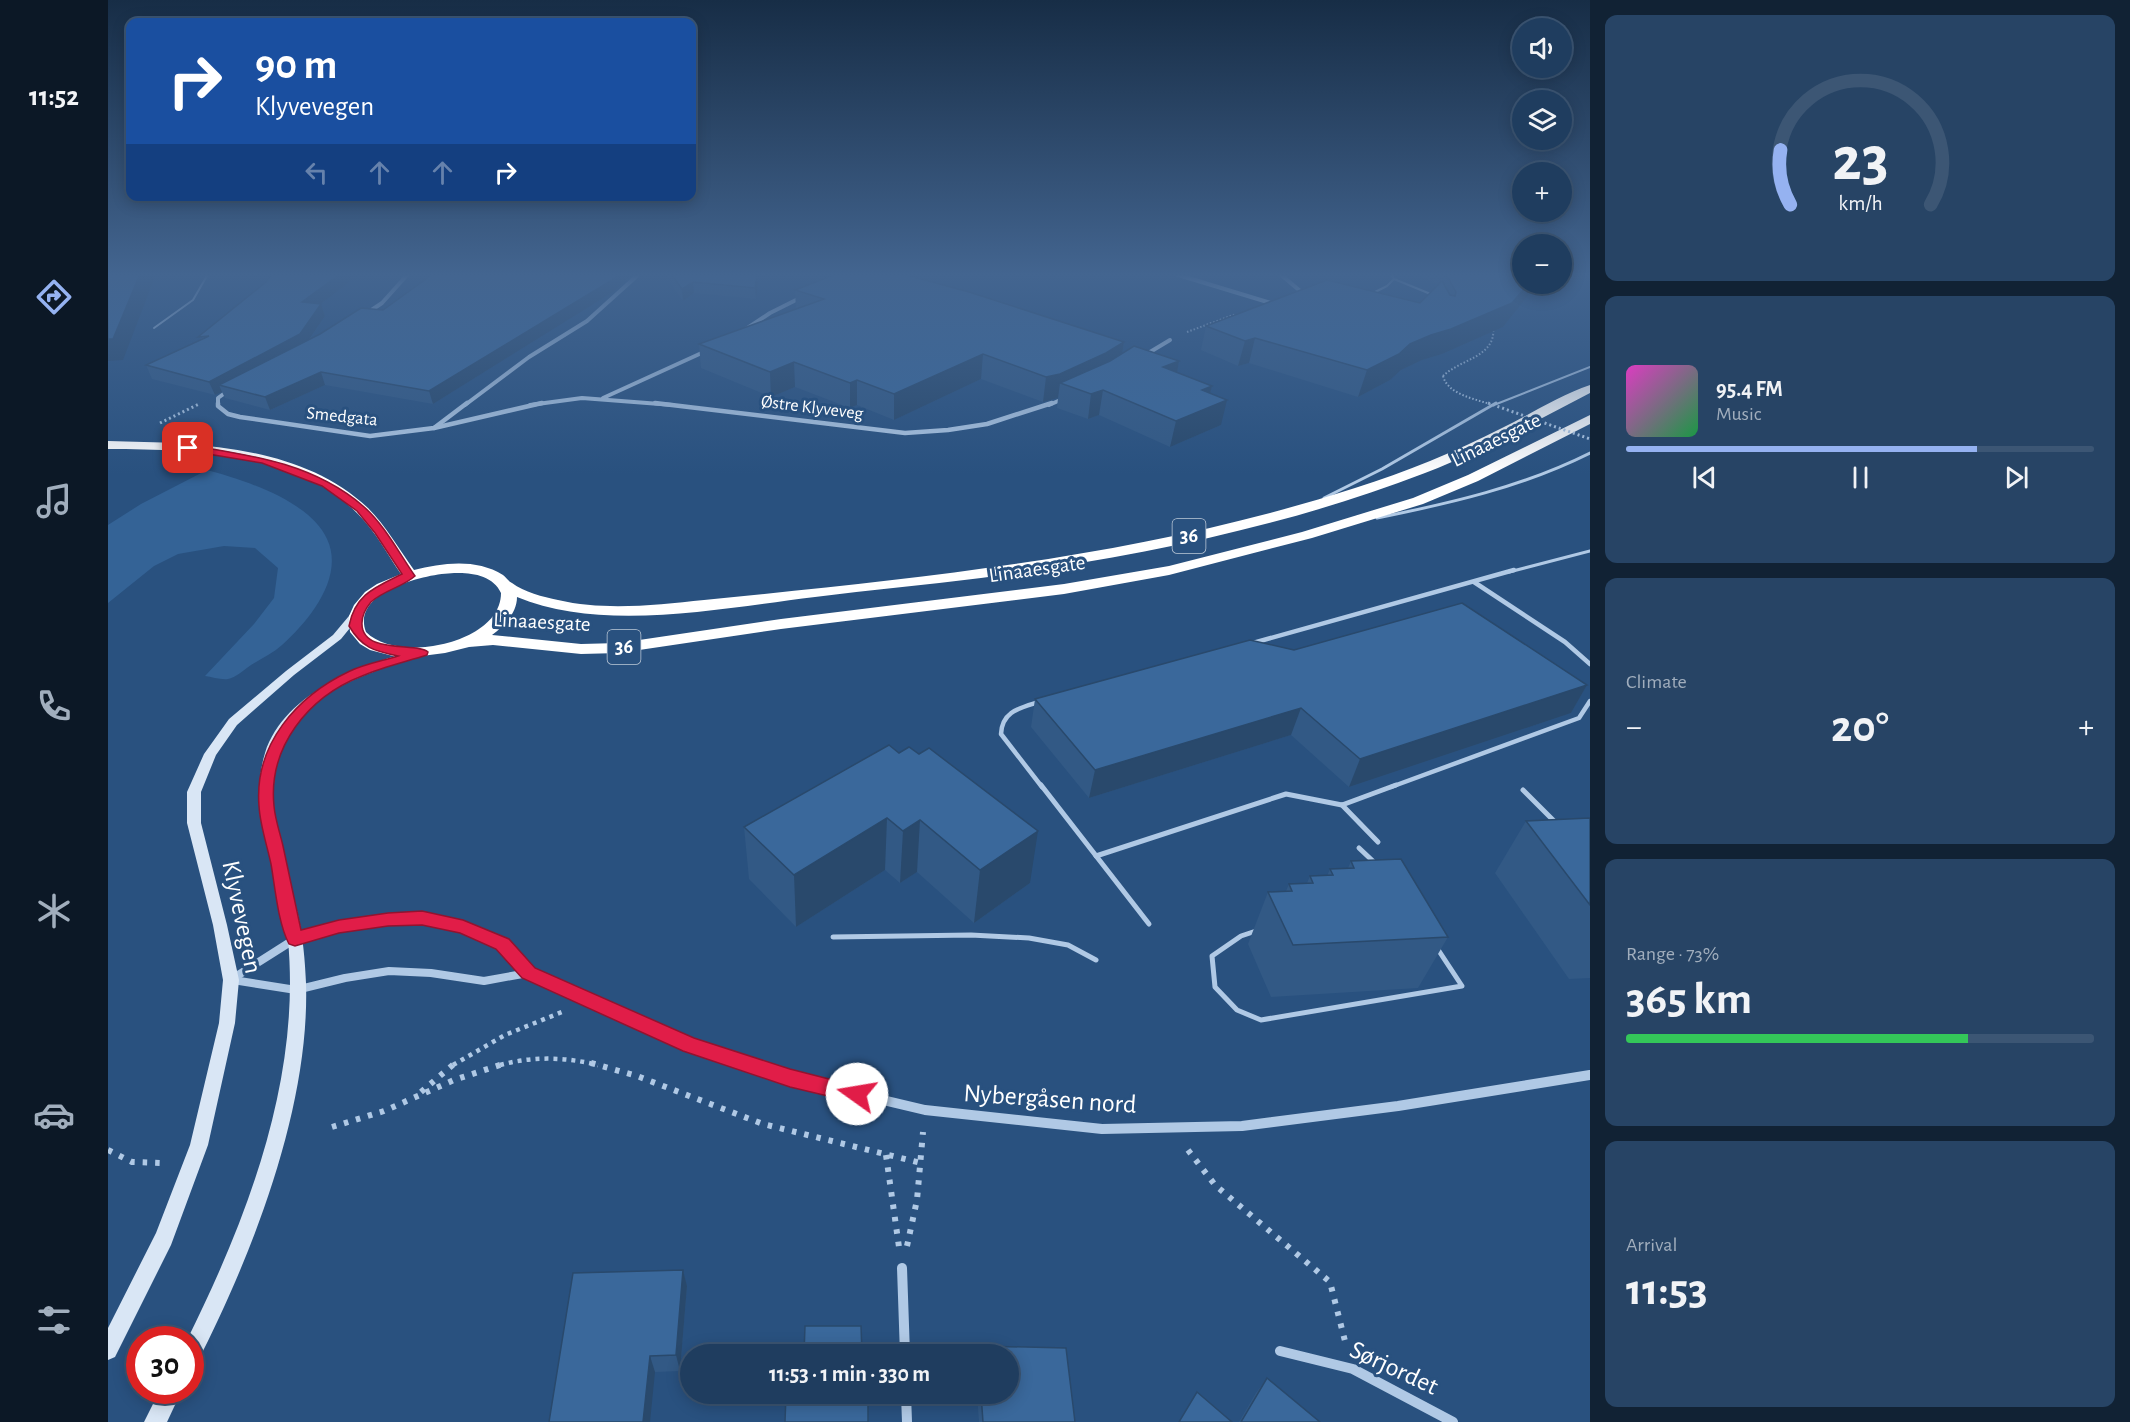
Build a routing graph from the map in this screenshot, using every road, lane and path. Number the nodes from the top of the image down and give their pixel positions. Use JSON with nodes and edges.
{"nodes":[{"id":1,"x":554,"y":340,"type":"edge"},
{"id":2,"x":1170,"y":340,"type":"edge"},
{"id":3,"x":1493,"y":340,"type":"edge"},
{"id":4,"x":715,"y":347,"type":"edge"},
{"id":5,"x":1140,"y":358,"type":"edge"},
{"id":6,"x":1590,"y":367,"type":"edge"},
{"id":7,"x":233,"y":388,"type":"edge"},
{"id":8,"x":1590,"y":388,"type":"edge"},
{"id":9,"x":1072,"y":395,"type":"edge"},
{"id":10,"x":218,"y":398,"type":"junction"},
{"id":11,"x":603,"y":399,"type":"junction"},
{"id":12,"x":1590,"y":419,"type":"edge"},
{"id":13,"x":154,"y":426,"type":"dead end"},
{"id":14,"x":434,"y":428,"type":"junction"},
{"id":15,"x":1590,"y":439,"type":"edge"},
{"id":16,"x":108,"y":445,"type":"edge"},
{"id":17,"x":1590,"y":453,"type":"edge"},
{"id":18,"x":1309,"y":506,"type":"junction"},
{"id":19,"x":1348,"y":524,"type":"junction"},
{"id":20,"x":1590,"y":551,"type":"edge"},
{"id":21,"x":409,"y":576,"type":"junction"},
{"id":22,"x":1474,"y":582,"type":"junction"},
{"id":23,"x":507,"y":587,"type":"junction"},
{"id":24,"x":358,"y":612,"type":"junction"},
{"id":25,"x":465,"y":642,"type":"junction"},
{"id":26,"x":1243,"y":646,"type":"edge"},
{"id":27,"x":422,"y":652,"type":"junction"},
{"id":28,"x":1590,"y":664,"type":"edge"},
{"id":29,"x":1050,"y":699,"type":"edge"},
{"id":30,"x":1590,"y":701,"type":"edge"},
{"id":31,"x":1523,"y":790,"type":"dead end"},
{"id":32,"x":1342,"y":805,"type":"junction"},
{"id":33,"x":1563,"y":831,"type":"edge"},
{"id":34,"x":1378,"y":842,"type":"dead end"},
{"id":35,"x":1359,"y":848,"type":"dead end"},
{"id":36,"x":1096,"y":856,"type":"junction"},
{"id":37,"x":1381,"y":869,"type":"edge"},
{"id":38,"x":1149,"y":924,"type":"dead end"},
{"id":39,"x":1263,"y":928,"type":"dead end"},
{"id":40,"x":833,"y":938,"type":"dead end"},
{"id":41,"x":295,"y":939,"type":"junction"},
{"id":42,"x":1432,"y":939,"type":"edge"},
{"id":43,"x":1096,"y":960,"type":"dead end"},
{"id":44,"x":528,"y":973,"type":"junction"},
{"id":45,"x":231,"y":980,"type":"junction"},
{"id":46,"x":296,"y":990,"type":"junction"},
{"id":47,"x":589,"y":1001,"type":"junction"},
{"id":48,"x":1590,"y":1076,"type":"edge"},
{"id":49,"x":419,"y":1095,"type":"junction"},
{"id":50,"x":925,"y":1110,"type":"junction"},
{"id":51,"x":332,"y":1127,"type":"dead end"},
{"id":52,"x":1171,"y":1127,"type":"junction"},
{"id":53,"x":108,"y":1150,"type":"edge"},
{"id":54,"x":886,"y":1155,"type":"junction"},
{"id":55,"x":162,"y":1163,"type":"dead end"},
{"id":56,"x":921,"y":1163,"type":"junction"},
{"id":57,"x":902,"y":1268,"type":"junction"},
{"id":58,"x":204,"y":1326,"type":"edge"},
{"id":59,"x":905,"y":1344,"type":"edge"},
{"id":60,"x":108,"y":1350,"type":"edge"},
{"id":61,"x":1280,"y":1351,"type":"dead end"},
{"id":62,"x":1353,"y":1369,"type":"junction"},
{"id":63,"x":165,"y":1404,"type":"edge"},
{"id":64,"x":906,"y":1404,"type":"edge"},
{"id":65,"x":155,"y":1422,"type":"edge"},
{"id":66,"x":907,"y":1422,"type":"edge"},
{"id":67,"x":1453,"y":1422,"type":"edge"}],
"edges":[{"from":1,"to":14,"type":"street","name":"Smedgata"},
{"from":2,"to":5,"type":"street"},
{"from":3,"to":15,"type":"path","bridge":true},
{"from":4,"to":11,"type":"street"},
{"from":6,"to":18,"type":"lane"},
{"from":7,"to":10,"type":"street"},
{"from":8,"to":18,"type":"highway","name":"Linaaesgate","number":"36"},
{"from":9,"to":11,"type":"street","name":"Østre Klyveveg"},
{"from":10,"to":13,"type":"path"},
{"from":10,"to":14,"type":"street","name":"Smedgata"},
{"from":11,"to":14,"type":"street","name":"Østre Klyveveg"},
{"from":12,"to":19,"type":"highway","name":"Linaaesgate","number":"36"},
{"from":16,"to":21,"type":"highway"},
{"from":17,"to":19,"type":"lane"},
{"from":18,"to":23,"type":"highway","name":"Linaaesgate","number":"36"},
{"from":19,"to":25,"type":"highway","name":"Linaaesgate","number":"36"},
{"from":20,"to":22,"type":"lane"},
{"from":21,"to":23,"type":"highway","name":"Linaaesgate","number":"36"},
{"from":21,"to":24,"type":"highway","name":"Linaaesgate","number":"36"},
{"from":22,"to":26,"type":"lane"},
{"from":22,"to":28,"type":"lane"},
{"from":23,"to":25,"type":"highway","name":"Linaaesgate","number":"36"},
{"from":24,"to":27,"type":"highway","name":"Linaaesgate","number":"36"},
{"from":24,"to":45,"type":"main road","name":"Klyvevegen"},
{"from":25,"to":27,"type":"highway","name":"Linaaesgate","number":"36"},
{"from":27,"to":41,"type":"main road","name":"Klyvevegen"},
{"from":29,"to":36,"type":"lane"},
{"from":30,"to":32,"type":"lane"},
{"from":31,"to":33,"type":"lane"},
{"from":32,"to":34,"type":"lane"},
{"from":32,"to":36,"type":"lane"},
{"from":35,"to":37,"type":"lane"},
{"from":36,"to":38,"type":"lane"},
{"from":39,"to":42,"type":"lane"},
{"from":40,"to":43,"type":"lane"},
{"from":41,"to":44,"type":"street","name":"Nybergåsen nord"},
{"from":41,"to":45,"type":"street","name":"Nybergåsen nord"},
{"from":41,"to":46,"type":"main road","name":"Klyvevegen"},
{"from":44,"to":46,"type":"street"},
{"from":44,"to":47,"type":"street","name":"Nybergåsen nord"},
{"from":45,"to":46,"type":"street"},
{"from":45,"to":60,"type":"main road","name":"Klyvevegen"},
{"from":46,"to":58,"type":"main road","name":"Klyvevegen"},
{"from":47,"to":49,"type":"path"},
{"from":47,"to":50,"type":"street","name":"Nybergåsen nord"},
{"from":48,"to":52,"type":"street","name":"Nybergåsen nord"},
{"from":49,"to":51,"type":"path"},
{"from":49,"to":54,"type":"path"},
{"from":50,"to":52,"type":"street","name":"Nybergåsen nord"},
{"from":50,"to":56,"type":"path"},
{"from":52,"to":62,"type":"path"},
{"from":53,"to":55,"type":"path"},
{"from":54,"to":56,"type":"path"},
{"from":54,"to":57,"type":"path"},
{"from":56,"to":57,"type":"path"},
{"from":57,"to":59,"type":"street"},
{"from":61,"to":62,"type":"street","name":"Sørjordet"},
{"from":62,"to":67,"type":"street","name":"Sørjordet"},
{"from":63,"to":65,"type":"main road"},
{"from":64,"to":66,"type":"street"}]}
